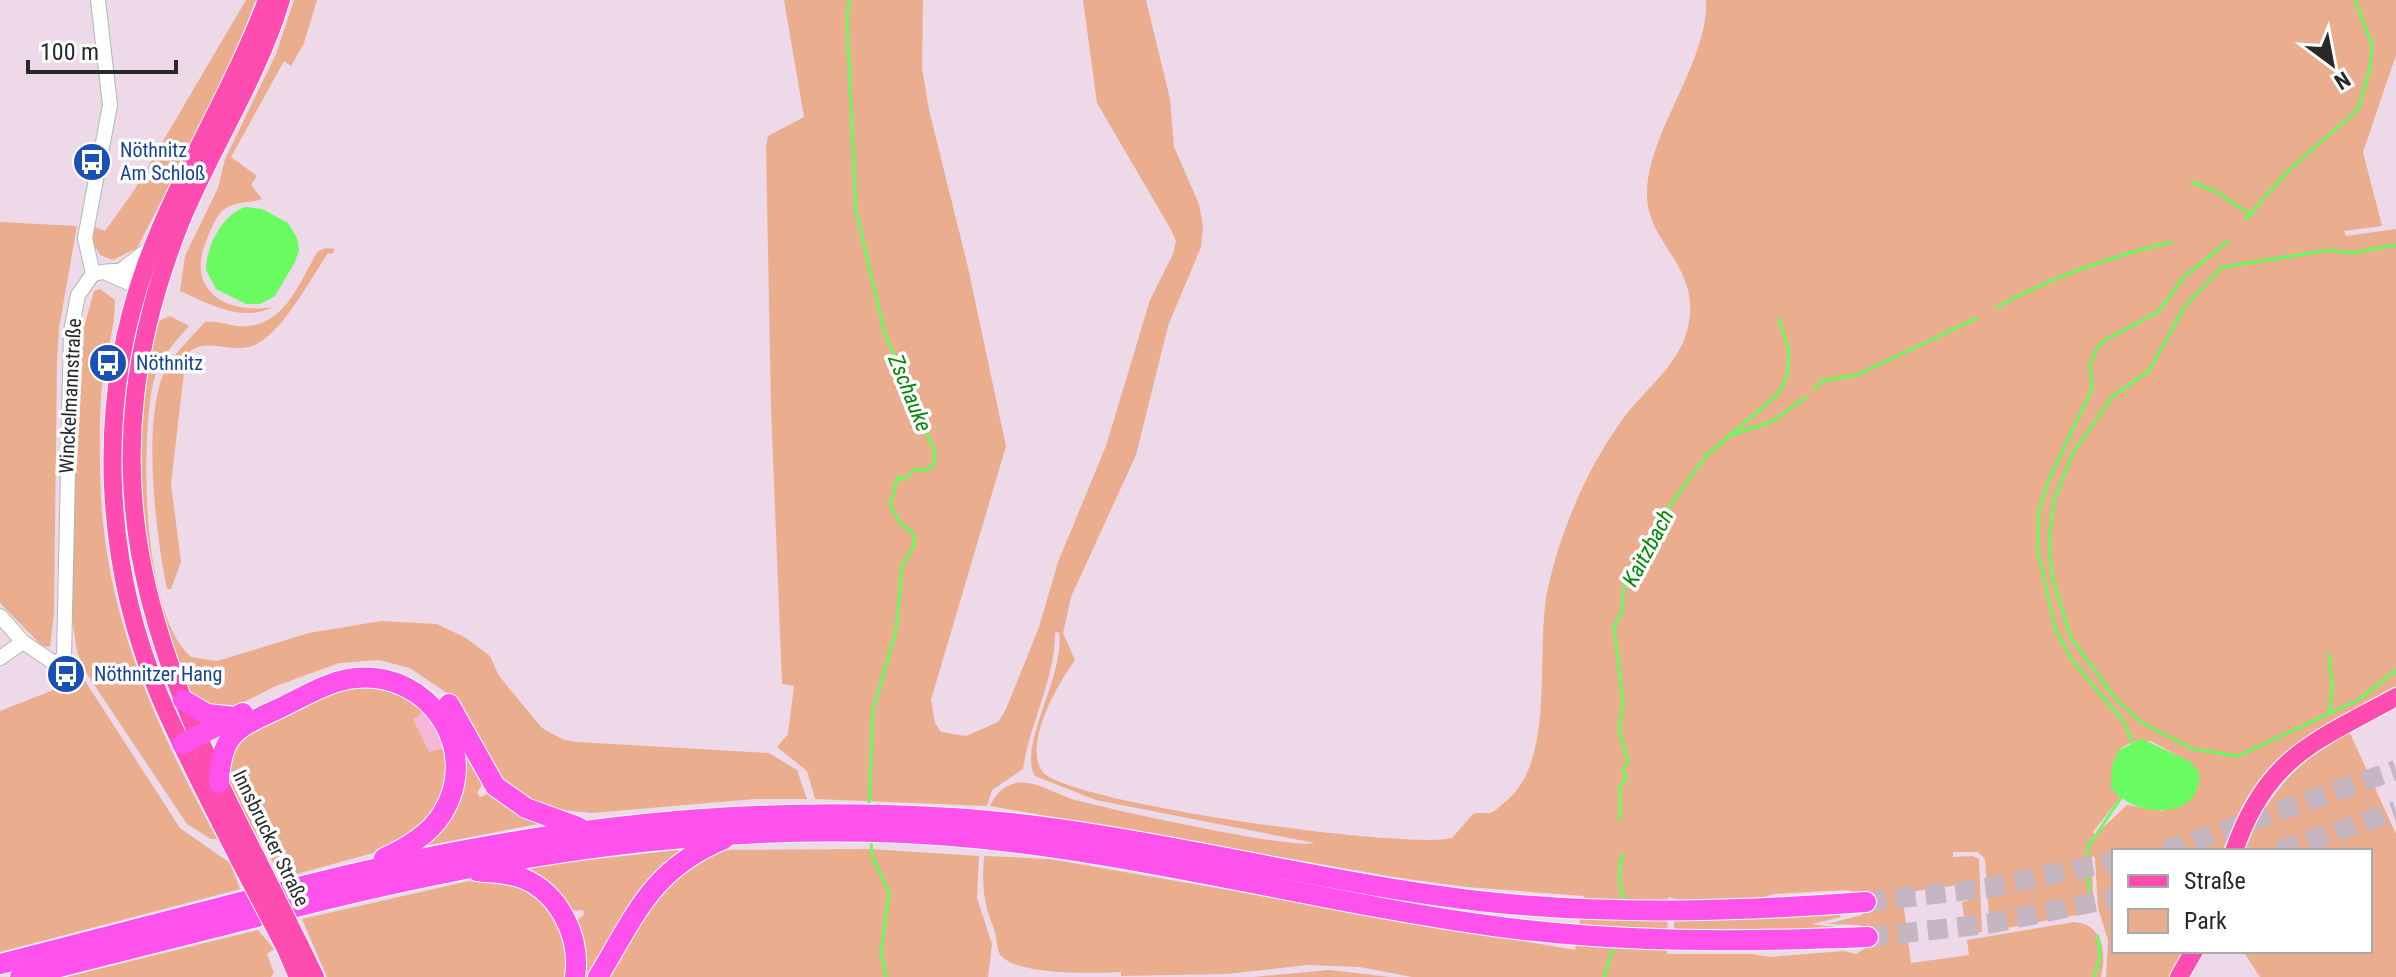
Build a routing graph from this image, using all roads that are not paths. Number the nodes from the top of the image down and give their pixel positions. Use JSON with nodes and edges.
{"nodes":[{"id":1,"x":98,"y":0,"type":"edge"},
{"id":2,"x":267,"y":0,"type":"edge"},
{"id":3,"x":281,"y":0,"type":"edge"},
{"id":4,"x":154,"y":245,"type":"junction"},
{"id":5,"x":120,"y":271,"type":"junction"},
{"id":6,"x":98,"y":273,"type":"junction"},
{"id":7,"x":140,"y":283,"type":"junction"},
{"id":8,"x":157,"y":294,"type":"junction"},
{"id":9,"x":0,"y":616,"type":"edge"},
{"id":10,"x":23,"y":642,"type":"junction"},
{"id":11,"x":0,"y":658,"type":"edge"},
{"id":12,"x":2396,"y":697,"type":"edge"},
{"id":13,"x":233,"y":725,"type":"junction"},
{"id":14,"x":191,"y":733,"type":"junction"},
{"id":15,"x":219,"y":783,"type":"junction"},
{"id":16,"x":749,"y":827,"type":"junction"},
{"id":17,"x":582,"y":828,"type":"junction"},
{"id":18,"x":1020,"y":833,"type":"junction"},
{"id":19,"x":2235,"y":849,"type":"edge"},
{"id":20,"x":248,"y":859,"type":"junction"},
{"id":21,"x":454,"y":869,"type":"junction"},
{"id":22,"x":344,"y":876,"type":"junction"},
{"id":23,"x":1866,"y":902,"type":"tunnel mouth"},
{"id":24,"x":1868,"y":937,"type":"tunnel mouth"},
{"id":25,"x":292,"y":945,"type":"junction"},
{"id":26,"x":2193,"y":953,"type":"edge"},
{"id":27,"x":0,"y":964,"type":"edge"},
{"id":28,"x":20,"y":977,"type":"edge"},
{"id":29,"x":298,"y":977,"type":"edge"},
{"id":30,"x":315,"y":977,"type":"edge"},
{"id":31,"x":575,"y":977,"type":"edge"},
{"id":32,"x":598,"y":977,"type":"edge"},
{"id":33,"x":2179,"y":977,"type":"edge"}],
"edges":[{"from":1,"to":6,"type":"street"},
{"from":2,"to":4,"type":"main road"},
{"from":3,"to":8,"type":"main road"},
{"from":4,"to":5,"type":"street"},
{"from":4,"to":7,"type":"main road"},
{"from":5,"to":6,"type":"street"},
{"from":5,"to":7,"type":"street"},
{"from":6,"to":7,"type":"street"},
{"from":6,"to":10,"type":"street","name":"Winckelmannstraße"},
{"from":7,"to":8,"type":"street"},
{"from":7,"to":14,"type":"main road"},
{"from":8,"to":14,"type":"main road"},
{"from":9,"to":10,"type":"street"},
{"from":10,"to":11,"type":"street"},
{"from":12,"to":19,"type":"main road"},
{"from":13,"to":14,"type":"highway"},
{"from":13,"to":14,"type":"highway"},
{"from":13,"to":15,"type":"highway"},
{"from":13,"to":17,"type":"highway"},
{"from":13,"to":22,"type":"highway"},
{"from":14,"to":15,"type":"main road","name":"Innsbrucker Straße"},
{"from":14,"to":20,"type":"main road"},
{"from":15,"to":20,"type":"main road","name":"Innsbrucker Straße"},
{"from":16,"to":17,"type":"highway"},
{"from":16,"to":18,"type":"highway"},
{"from":16,"to":21,"type":"highway"},
{"from":16,"to":32,"type":"highway"},
{"from":17,"to":22,"type":"highway"},
{"from":18,"to":23,"type":"highway"},
{"from":18,"to":24,"type":"highway"},
{"from":20,"to":25,"type":"main road","name":"Innsbrucker Straße","bridge":true},
{"from":21,"to":22,"type":"highway"},
{"from":21,"to":31,"type":"highway"},
{"from":25,"to":29,"type":"main road","name":"Innsbrucker Straße"},
{"from":25,"to":30,"type":"main road","name":"Innsbrucker Straße"},
{"from":26,"to":33,"type":"main road"},
{"from":27,"to":28,"type":"highway"}]}
